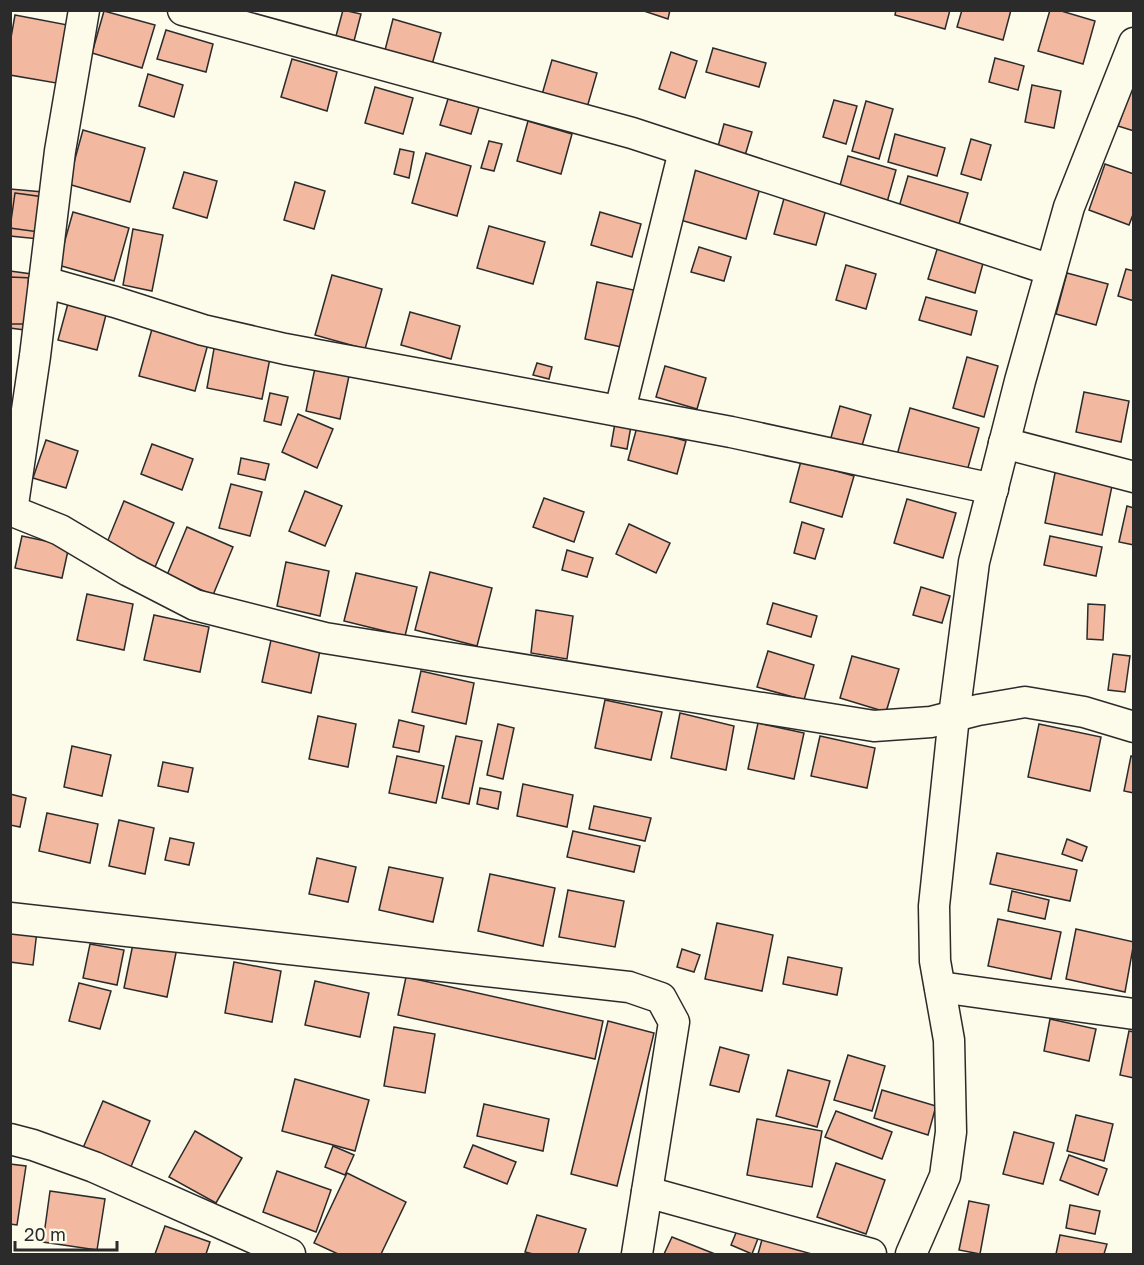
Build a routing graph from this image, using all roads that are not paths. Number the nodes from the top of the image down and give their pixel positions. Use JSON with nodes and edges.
{"nodes":[{"id":1,"x":84,"y":10,"type":"edge"},
{"id":2,"x":183,"y":10,"type":"edge"},
{"id":3,"x":1134,"y":43,"type":"edge"},
{"id":4,"x":684,"y":151,"type":"junction"},
{"id":5,"x":1051,"y":270,"type":"junction"},
{"id":6,"x":44,"y":282,"type":"junction"},
{"id":7,"x":620,"y":410,"type":"junction"},
{"id":8,"x":1004,"y":443,"type":"junction"},
{"id":9,"x":1134,"y":477,"type":"edge"},
{"id":10,"x":993,"y":489,"type":"junction"},
{"id":11,"x":11,"y":510,"type":"edge"},
{"id":12,"x":954,"y":716,"type":"junction"},
{"id":13,"x":1134,"y":727,"type":"edge"},
{"id":14,"x":10,"y":918,"type":"edge"},
{"id":15,"x":940,"y":987,"type":"junction"},
{"id":16,"x":1134,"y":1014,"type":"edge"},
{"id":17,"x":10,"y":1139,"type":"edge"},
{"id":18,"x":647,"y":1192,"type":"junction"},
{"id":19,"x":290,"y":1254,"type":"edge"},
{"id":20,"x":637,"y":1254,"type":"edge"},
{"id":21,"x":871,"y":1254,"type":"edge"},
{"id":22,"x":911,"y":1254,"type":"edge"}],
"edges":[{"from":1,"to":6,"type":"street"},
{"from":2,"to":4,"type":"street"},
{"from":3,"to":5,"type":"street"},
{"from":4,"to":5,"type":"street"},
{"from":4,"to":7,"type":"street"},
{"from":5,"to":8,"type":"street"},
{"from":6,"to":7,"type":"street"},
{"from":6,"to":11,"type":"street"},
{"from":7,"to":10,"type":"street"},
{"from":8,"to":9,"type":"street"},
{"from":8,"to":10,"type":"street"},
{"from":10,"to":12,"type":"street"},
{"from":11,"to":12,"type":"street"},
{"from":12,"to":13,"type":"street"},
{"from":12,"to":15,"type":"street"},
{"from":14,"to":18,"type":"street"},
{"from":15,"to":16,"type":"street"},
{"from":15,"to":22,"type":"street"},
{"from":17,"to":19,"type":"street"},
{"from":18,"to":20,"type":"street"},
{"from":18,"to":21,"type":"street"}]}
